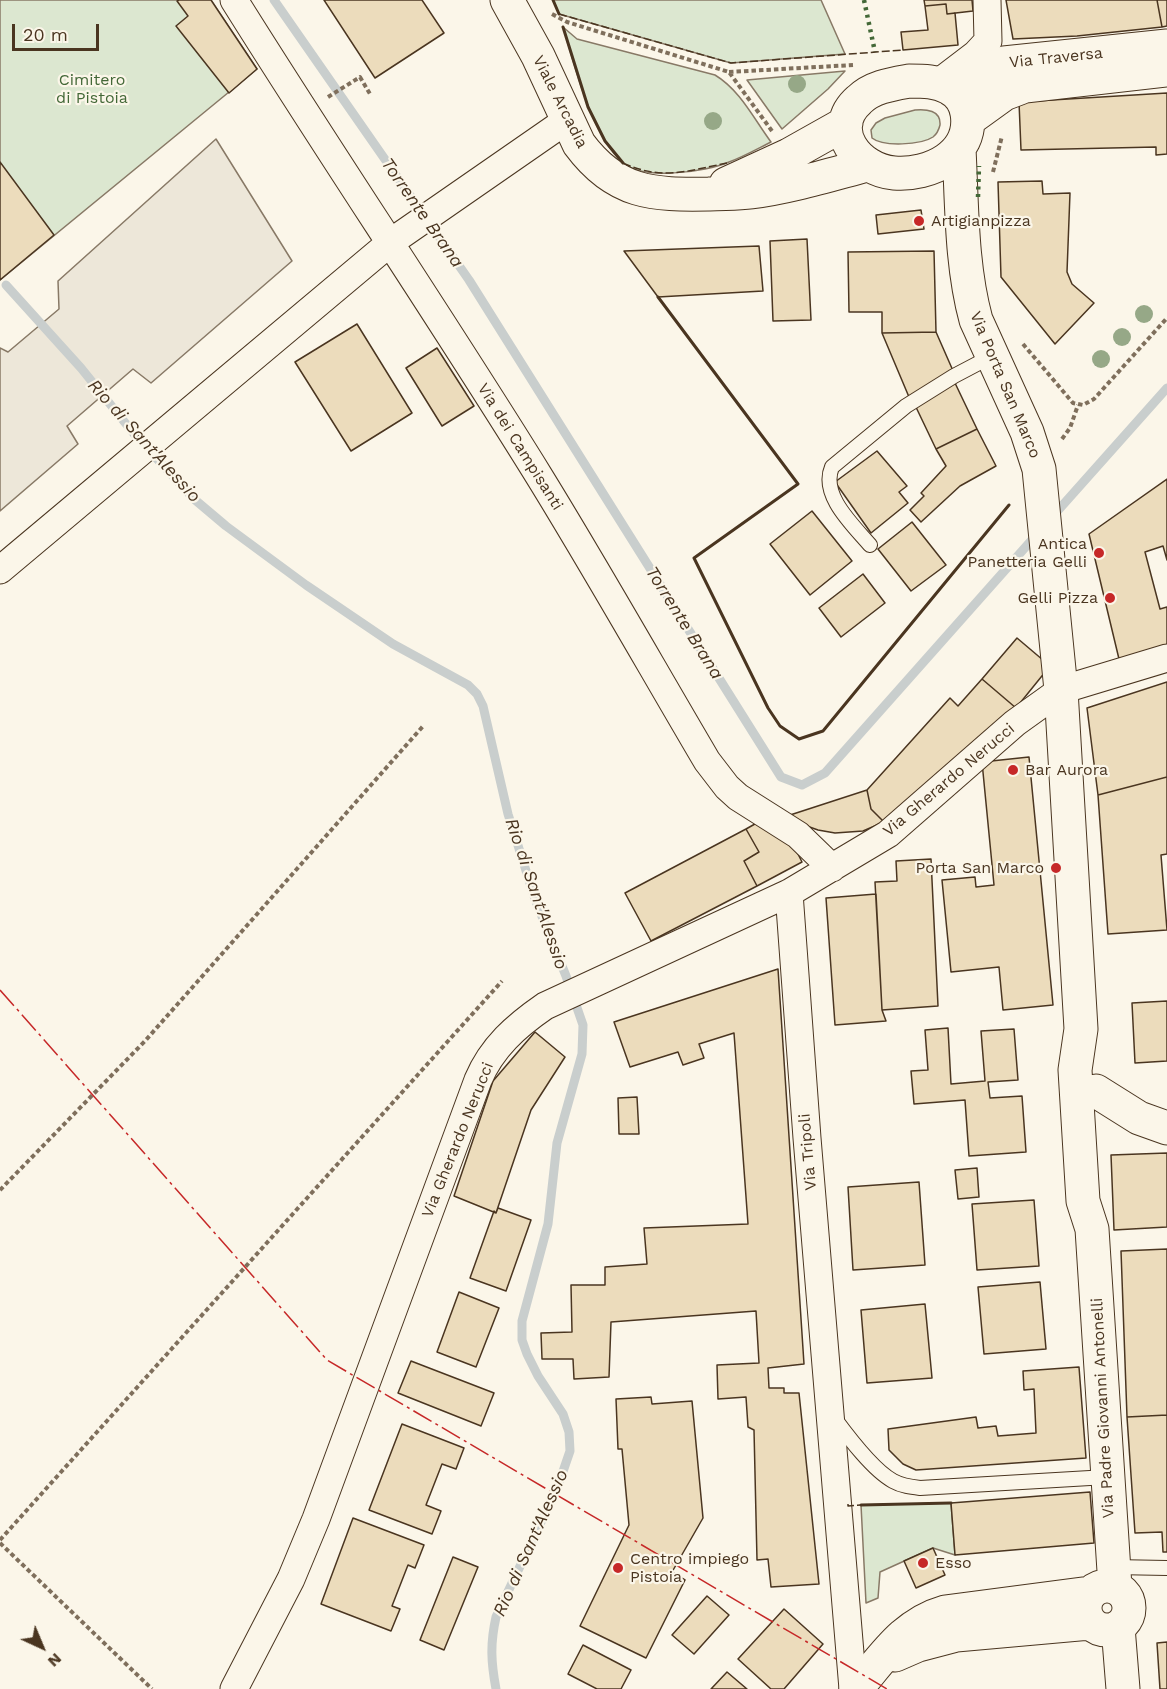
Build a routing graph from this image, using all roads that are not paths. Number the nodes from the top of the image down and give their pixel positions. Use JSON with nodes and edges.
{"nodes":[{"id":1,"x":234,"y":0,"type":"edge"},
{"id":2,"x":507,"y":0,"type":"edge"},
{"id":3,"x":987,"y":0,"type":"edge"},
{"id":4,"x":1167,"y":46,"type":"edge"},
{"id":5,"x":1167,"y":70,"type":"edge"},
{"id":6,"x":944,"y":86,"type":"junction"},
{"id":7,"x":846,"y":123,"type":"junction"},
{"id":8,"x":556,"y":128,"type":"junction"},
{"id":9,"x":963,"y":134,"type":"junction"},
{"id":10,"x":867,"y":165,"type":"junction"},
{"id":11,"x":930,"y":169,"type":"junction"},
{"id":12,"x":702,"y":194,"type":"junction"},
{"id":13,"x":398,"y":237,"type":"junction"},
{"id":14,"x":966,"y":259,"type":"junction"},
{"id":15,"x":1004,"y":346,"type":"junction"},
{"id":16,"x":870,"y":545,"type":"dead end"},
{"id":17,"x":0,"y":570,"type":"edge"},
{"id":18,"x":1167,"y":658,"type":"edge"},
{"id":19,"x":1061,"y":690,"type":"junction"},
{"id":20,"x":832,"y":868,"type":"junction"},
{"id":21,"x":789,"y":893,"type":"junction"},
{"id":22,"x":1081,"y":1029,"type":"junction"},
{"id":23,"x":1096,"y":1091,"type":"junction"},
{"id":24,"x":1167,"y":1128,"type":"edge"},
{"id":25,"x":1092,"y":1229,"type":"junction"},
{"id":26,"x":830,"y":1411,"type":"junction"},
{"id":27,"x":1107,"y":1477,"type":"junction"},
{"id":28,"x":1167,"y":1568,"type":"edge"},
{"id":29,"x":1105,"y":1599,"type":"junction"},
{"id":30,"x":234,"y":1689,"type":"edge"},
{"id":31,"x":854,"y":1689,"type":"edge"},
{"id":32,"x":1123,"y":1689,"type":"edge"}],
"edges":[{"from":1,"to":13,"type":"street","name":"Via dei Campisanti"},
{"from":2,"to":8,"type":"street","name":"Viale Arcadia"},
{"from":3,"to":6,"type":"street"},
{"from":4,"to":6,"type":"street","name":"Via Traversa"},
{"from":5,"to":9,"type":"street","name":"Via Traversa"},
{"from":6,"to":7,"type":"street"},
{"from":6,"to":9,"type":"street"},
{"from":7,"to":10,"type":"street"},
{"from":7,"to":12,"type":"street","name":"Viale Arcadia"},
{"from":8,"to":12,"type":"street","name":"Viale Arcadia"},
{"from":8,"to":13,"type":"street"},
{"from":9,"to":11,"type":"street"},
{"from":9,"to":14,"type":"street","name":"Via Porta San Marco"},
{"from":10,"to":11,"type":"street"},
{"from":10,"to":12,"type":"street","name":"Viale Arcadia"},
{"from":11,"to":14,"type":"street","name":"Via Porta San Marco"},
{"from":13,"to":17,"type":"street"},
{"from":13,"to":20,"type":"street","name":"Via dei Campisanti"},
{"from":14,"to":15,"type":"street","name":"Via Porta San Marco"},
{"from":15,"to":16,"type":"lane"},
{"from":15,"to":19,"type":"street","name":"Via Porta San Marco"},
{"from":18,"to":19,"type":"street","name":"Via Gherardo Nerucci"},
{"from":19,"to":20,"type":"street","name":"Via Gherardo Nerucci"},
{"from":19,"to":22,"type":"street"},
{"from":20,"to":21,"type":"street","name":"Via Gherardo Nerucci"},
{"from":21,"to":26,"type":"street","name":"Via Tripoli"},
{"from":21,"to":30,"type":"street","name":"Via Gherardo Nerucci"},
{"from":22,"to":23,"type":"street"},
{"from":22,"to":25,"type":"street"},
{"from":23,"to":24,"type":"street"},
{"from":23,"to":25,"type":"street"},
{"from":25,"to":27,"type":"street","name":"Via Padre Giovanni Antonelli"},
{"from":26,"to":27,"type":"lane"},
{"from":26,"to":31,"type":"street","name":"Via Tripoli"},
{"from":27,"to":29,"type":"street","name":"Via Padre Giovanni Antonelli"},
{"from":28,"to":29,"type":"lane"},
{"from":29,"to":31,"type":"street"},
{"from":29,"to":32,"type":"street","name":"Via Padre Giovanni Antonelli"}]}
